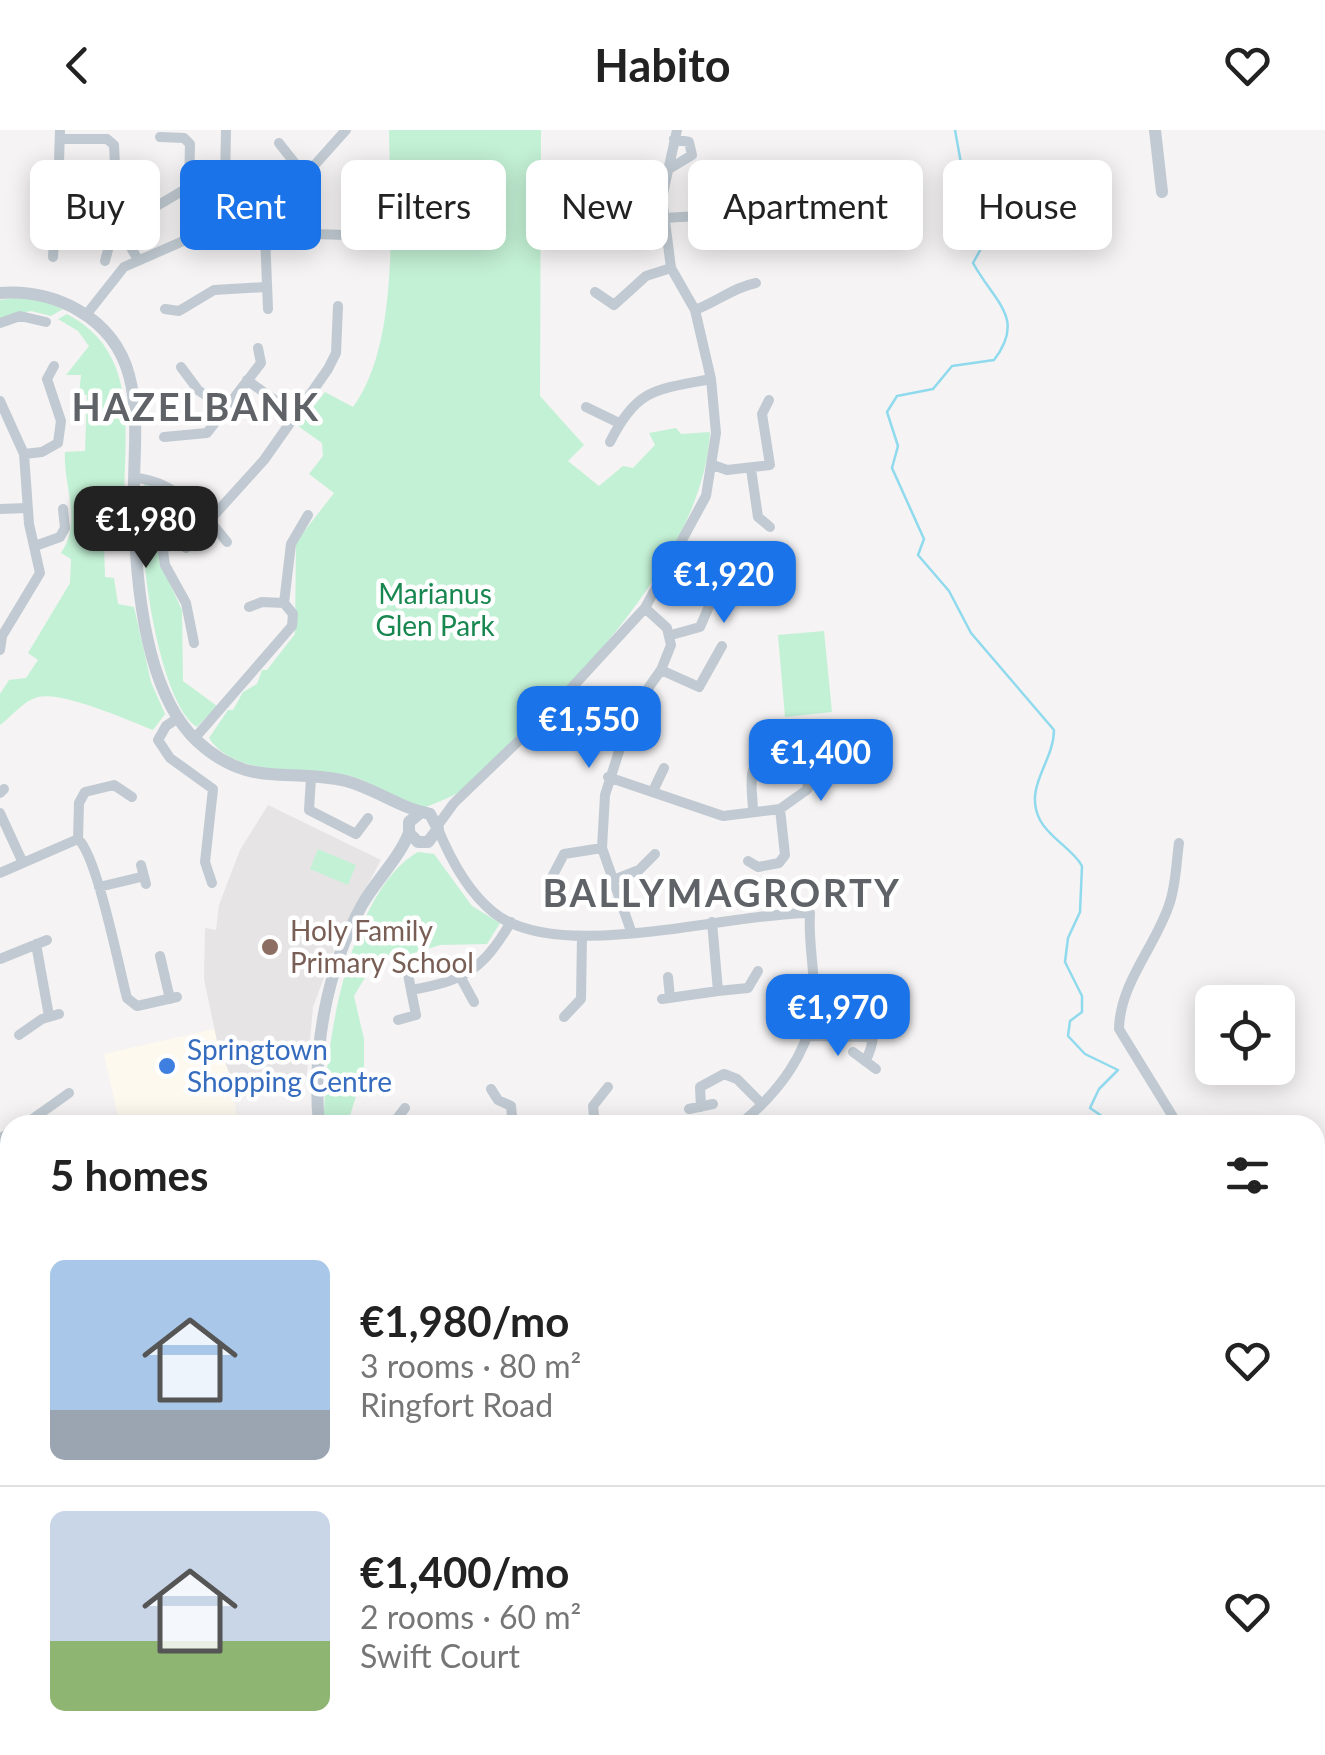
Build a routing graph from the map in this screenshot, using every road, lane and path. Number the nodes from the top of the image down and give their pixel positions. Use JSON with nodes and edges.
{"nodes":[{"id":1,"x":226,"y":130,"type":"edge"},
{"id":2,"x":346,"y":130,"type":"edge"},
{"id":3,"x":1155,"y":130,"type":"edge"},
{"id":4,"x":60,"y":135,"type":"edge"},
{"id":5,"x":676,"y":135,"type":"edge"},
{"id":6,"x":159,"y":137,"type":"edge"},
{"id":7,"x":279,"y":144,"type":"dead end"},
{"id":8,"x":59,"y":160,"type":"edge"},
{"id":9,"x":115,"y":160,"type":"edge"},
{"id":10,"x":225,"y":160,"type":"edge"},
{"id":11,"x":292,"y":160,"type":"edge"},
{"id":12,"x":319,"y":160,"type":"edge"},
{"id":13,"x":668,"y":160,"type":"edge"},
{"id":14,"x":668,"y":170,"type":"edge"},
{"id":15,"x":1162,"y":192,"type":"dead end"},
{"id":16,"x":160,"y":206,"type":"edge"},
{"id":17,"x":180,"y":242,"type":"edge"},
{"id":18,"x":668,"y":247,"type":"edge"},
{"id":19,"x":53,"y":250,"type":"edge"},
{"id":20,"x":110,"y":250,"type":"edge"},
{"id":21,"x":132,"y":250,"type":"edge"},
{"id":22,"x":265,"y":250,"type":"edge"},
{"id":23,"x":110,"y":256,"type":"dead end"},
{"id":24,"x":53,"y":257,"type":"dead end"},
{"id":25,"x":137,"y":258,"type":"junction"},
{"id":26,"x":671,"y":268,"type":"junction"},
{"id":27,"x":756,"y":283,"type":"dead end"},
{"id":28,"x":266,"y":287,"type":"junction"},
{"id":29,"x":595,"y":292,"type":"dead end"},
{"id":30,"x":0,"y":293,"type":"edge"},
{"id":31,"x":338,"y":306,"type":"dead end"},
{"id":32,"x":165,"y":309,"type":"dead end"},
{"id":33,"x":268,"y":309,"type":"dead end"},
{"id":34,"x":695,"y":310,"type":"junction"},
{"id":35,"x":86,"y":314,"type":"junction"},
{"id":36,"x":46,"y":322,"type":"dead end"},
{"id":37,"x":0,"y":324,"type":"edge"},
{"id":38,"x":258,"y":348,"type":"dead end"},
{"id":39,"x":54,"y":366,"type":"dead end"},
{"id":40,"x":181,"y":366,"type":"dead end"},
{"id":41,"x":711,"y":379,"type":"junction"},
{"id":42,"x":247,"y":380,"type":"junction"},
{"id":43,"x":769,"y":400,"type":"dead end"},
{"id":44,"x":0,"y":401,"type":"edge"},
{"id":45,"x":586,"y":408,"type":"dead end"},
{"id":46,"x":225,"y":409,"type":"junction"},
{"id":47,"x":298,"y":417,"type":"junction"},
{"id":48,"x":620,"y":423,"type":"junction"},
{"id":49,"x":173,"y":441,"type":"dead end"},
{"id":50,"x":610,"y":442,"type":"dead end"},
{"id":51,"x":24,"y":454,"type":"junction"},
{"id":52,"x":714,"y":465,"type":"junction"},
{"id":53,"x":751,"y":469,"type":"junction"},
{"id":54,"x":134,"y":478,"type":"junction"},
{"id":55,"x":190,"y":506,"type":"junction"},
{"id":56,"x":27,"y":508,"type":"junction"},
{"id":57,"x":63,"y":508,"type":"dead end"},
{"id":58,"x":0,"y":509,"type":"edge"},
{"id":59,"x":308,"y":515,"type":"dead end"},
{"id":60,"x":207,"y":523,"type":"junction"},
{"id":61,"x":770,"y":527,"type":"dead end"},
{"id":62,"x":169,"y":536,"type":"junction"},
{"id":63,"x":227,"y":542,"type":"dead end"},
{"id":64,"x":36,"y":546,"type":"junction"},
{"id":65,"x":186,"y":548,"type":"dead end"},
{"id":66,"x":728,"y":563,"type":"dead end"},
{"id":67,"x":284,"y":603,"type":"junction"},
{"id":68,"x":248,"y":607,"type":"dead end"},
{"id":69,"x":645,"y":608,"type":"junction"},
{"id":70,"x":4,"y":624,"type":"edge"},
{"id":71,"x":671,"y":635,"type":"junction"},
{"id":72,"x":194,"y":642,"type":"dead end"},
{"id":73,"x":722,"y":646,"type":"dead end"},
{"id":74,"x":0,"y":650,"type":"edge"},
{"id":75,"x":661,"y":670,"type":"junction"},
{"id":76,"x":178,"y":718,"type":"junction"},
{"id":77,"x":194,"y":739,"type":"junction"},
{"id":78,"x":768,"y":750,"type":"dead end"},
{"id":79,"x":664,"y":768,"type":"dead end"},
{"id":80,"x":806,"y":770,"type":"dead end"},
{"id":81,"x":608,"y":777,"type":"junction"},
{"id":82,"x":311,"y":778,"type":"junction"},
{"id":83,"x":131,"y":790,"type":"dead end"},
{"id":84,"x":653,"y":791,"type":"junction"},
{"id":85,"x":454,"y":803,"type":"junction"},
{"id":86,"x":394,"y":804,"type":"junction"},
{"id":87,"x":780,"y":809,"type":"junction"},
{"id":88,"x":754,"y":810,"type":"junction"},
{"id":89,"x":0,"y":813,"type":"edge"},
{"id":90,"x":422,"y":813,"type":"junction"},
{"id":91,"x":368,"y":818,"type":"dead end"},
{"id":92,"x":438,"y":827,"type":"junction"},
{"id":93,"x":416,"y":836,"type":"junction"},
{"id":94,"x":78,"y":840,"type":"junction"},
{"id":95,"x":1179,"y":843,"type":"dead end"},
{"id":96,"x":787,"y":846,"type":"junction"},
{"id":97,"x":602,"y":848,"type":"junction"},
{"id":98,"x":655,"y":854,"type":"dead end"},
{"id":99,"x":799,"y":854,"type":"dead end"},
{"id":100,"x":450,"y":858,"type":"junction"},
{"id":101,"x":748,"y":860,"type":"dead end"},
{"id":102,"x":23,"y":863,"type":"junction"},
{"id":103,"x":0,"y":873,"type":"edge"},
{"id":104,"x":142,"y":875,"type":"dead end"},
{"id":105,"x":552,"y":877,"type":"dead end"},
{"id":106,"x":611,"y":880,"type":"junction"},
{"id":107,"x":213,"y":886,"type":"dead end"},
{"id":108,"x":99,"y":887,"type":"junction"},
{"id":109,"x":511,"y":922,"type":"junction"},
{"id":110,"x":712,"y":922,"type":"junction"},
{"id":111,"x":630,"y":932,"type":"junction"},
{"id":112,"x":582,"y":936,"type":"junction"},
{"id":113,"x":0,"y":959,"type":"edge"},
{"id":114,"x":165,"y":960,"type":"dead end"},
{"id":115,"x":406,"y":962,"type":"dead end"},
{"id":116,"x":758,"y":971,"type":"dead end"},
{"id":117,"x":668,"y":977,"type":"dead end"},
{"id":118,"x":462,"y":980,"type":"junction"},
{"id":119,"x":858,"y":989,"type":"dead end"},
{"id":120,"x":412,"y":990,"type":"junction"},
{"id":121,"x":718,"y":990,"type":"junction"},
{"id":122,"x":474,"y":1002,"type":"dead end"},
{"id":123,"x":564,"y":1017,"type":"dead end"},
{"id":124,"x":398,"y":1020,"type":"dead end"},
{"id":125,"x":25,"y":1035,"type":"dead end"},
{"id":126,"x":808,"y":1036,"type":"junction"},
{"id":127,"x":871,"y":1037,"type":"junction"},
{"id":128,"x":854,"y":1052,"type":"dead end"},
{"id":129,"x":865,"y":1060,"type":"junction"},
{"id":130,"x":876,"y":1069,"type":"dead end"},
{"id":131,"x":608,"y":1087,"type":"dead end"},
{"id":132,"x":490,"y":1089,"type":"dead end"},
{"id":133,"x":69,"y":1093,"type":"dead end"},
{"id":134,"x":762,"y":1104,"type":"junction"},
{"id":135,"x":701,"y":1107,"type":"dead end"},
{"id":136,"x":405,"y":1108,"type":"dead end"},
{"id":137,"x":38,"y":1115,"type":"edge"},
{"id":138,"x":318,"y":1115,"type":"edge"},
{"id":139,"x":400,"y":1115,"type":"edge"},
{"id":140,"x":512,"y":1115,"type":"edge"},
{"id":141,"x":593,"y":1115,"type":"edge"},
{"id":142,"x":750,"y":1115,"type":"edge"},
{"id":143,"x":1172,"y":1115,"type":"edge"}],
"edges":[{"from":1,"to":10,"type":"street"},
{"from":2,"to":12,"type":"street"},
{"from":3,"to":15,"type":"street"},
{"from":4,"to":8,"type":"street"},
{"from":4,"to":9,"type":"street"},
{"from":5,"to":13,"type":"street"},
{"from":5,"to":14,"type":"street"},
{"from":6,"to":16,"type":"street"},
{"from":7,"to":11,"type":"street"},
{"from":17,"to":25,"type":"street"},
{"from":18,"to":26,"type":"street"},
{"from":19,"to":24,"type":"street"},
{"from":20,"to":23,"type":"street"},
{"from":21,"to":25,"type":"street"},
{"from":22,"to":28,"type":"street"},
{"from":25,"to":35,"type":"street"},
{"from":26,"to":29,"type":"street"},
{"from":26,"to":34,"type":"street"},
{"from":27,"to":34,"type":"street"},
{"from":28,"to":32,"type":"street"},
{"from":28,"to":33,"type":"street"},
{"from":30,"to":35,"type":"street"},
{"from":31,"to":47,"type":"street"},
{"from":34,"to":41,"type":"street"},
{"from":35,"to":54,"type":"street"},
{"from":36,"to":37,"type":"street"},
{"from":38,"to":42,"type":"street"},
{"from":39,"to":51,"type":"street"},
{"from":40,"to":46,"type":"street"},
{"from":41,"to":48,"type":"street"},
{"from":41,"to":52,"type":"street"},
{"from":42,"to":46,"type":"street"},
{"from":42,"to":47,"type":"street"},
{"from":43,"to":53,"type":"street"},
{"from":44,"to":51,"type":"street"},
{"from":45,"to":48,"type":"street"},
{"from":46,"to":49,"type":"street"},
{"from":47,"to":60,"type":"street"},
{"from":48,"to":50,"type":"street"},
{"from":51,"to":56,"type":"street"},
{"from":52,"to":53,"type":"street"},
{"from":52,"to":69,"type":"street"},
{"from":53,"to":61,"type":"street"},
{"from":54,"to":55,"type":"street"},
{"from":54,"to":76,"type":"street"},
{"from":55,"to":60,"type":"street"},
{"from":55,"to":62,"type":"street"},
{"from":56,"to":58,"type":"street"},
{"from":56,"to":64,"type":"street"},
{"from":57,"to":64,"type":"street"},
{"from":59,"to":67,"type":"street"},
{"from":60,"to":63,"type":"street"},
{"from":62,"to":65,"type":"street"},
{"from":62,"to":72,"type":"street"},
{"from":64,"to":70,"type":"street"},
{"from":66,"to":71,"type":"street"},
{"from":67,"to":68,"type":"street"},
{"from":67,"to":77,"type":"street"},
{"from":69,"to":71,"type":"street"},
{"from":69,"to":85,"type":"street"},
{"from":70,"to":74,"type":"street"},
{"from":71,"to":75,"type":"street"},
{"from":73,"to":75,"type":"street"},
{"from":75,"to":81,"type":"street"},
{"from":76,"to":77,"type":"street"},
{"from":76,"to":107,"type":"street"},
{"from":77,"to":82,"type":"street"},
{"from":78,"to":88,"type":"street"},
{"from":79,"to":84,"type":"street"},
{"from":80,"to":87,"type":"street"},
{"from":81,"to":84,"type":"street"},
{"from":81,"to":97,"type":"street"},
{"from":82,"to":86,"type":"street"},
{"from":82,"to":91,"type":"street"},
{"from":83,"to":94,"type":"street"},
{"from":84,"to":88,"type":"street"},
{"from":85,"to":90,"type":"street"},
{"from":85,"to":92,"type":"street"},
{"from":86,"to":90,"type":"street"},
{"from":86,"to":93,"type":"street"},
{"from":87,"to":88,"type":"street"},
{"from":87,"to":96,"type":"street"},
{"from":89,"to":102,"type":"street"},
{"from":90,"to":92,"type":"street"},
{"from":90,"to":93,"type":"street"},
{"from":92,"to":93,"type":"street"},
{"from":92,"to":100,"type":"street"},
{"from":93,"to":100,"type":"street"},
{"from":93,"to":138,"type":"street"},
{"from":94,"to":102,"type":"street"},
{"from":94,"to":108,"type":"street"},
{"from":95,"to":143,"type":"street"},
{"from":96,"to":99,"type":"street"},
{"from":96,"to":101,"type":"street"},
{"from":97,"to":105,"type":"street"},
{"from":97,"to":106,"type":"street"},
{"from":98,"to":106,"type":"street"},
{"from":100,"to":109,"type":"street"},
{"from":102,"to":103,"type":"street"},
{"from":104,"to":108,"type":"street"},
{"from":106,"to":111,"type":"street"},
{"from":108,"to":114,"type":"street"},
{"from":109,"to":112,"type":"street"},
{"from":109,"to":118,"type":"street"},
{"from":110,"to":111,"type":"street"},
{"from":110,"to":121,"type":"street"},
{"from":110,"to":126,"type":"street"},
{"from":111,"to":112,"type":"street"},
{"from":112,"to":123,"type":"street"},
{"from":113,"to":125,"type":"street"},
{"from":115,"to":120,"type":"street"},
{"from":116,"to":121,"type":"street"},
{"from":117,"to":121,"type":"street"},
{"from":118,"to":120,"type":"street"},
{"from":118,"to":122,"type":"street"},
{"from":119,"to":127,"type":"street"},
{"from":120,"to":124,"type":"street"},
{"from":126,"to":127,"type":"street"},
{"from":126,"to":134,"type":"street"},
{"from":127,"to":129,"type":"street"},
{"from":128,"to":129,"type":"street"},
{"from":129,"to":130,"type":"street"},
{"from":131,"to":141,"type":"street"},
{"from":132,"to":140,"type":"street"},
{"from":133,"to":137,"type":"street"},
{"from":134,"to":135,"type":"street"},
{"from":134,"to":142,"type":"street"},
{"from":136,"to":139,"type":"street"}]}
